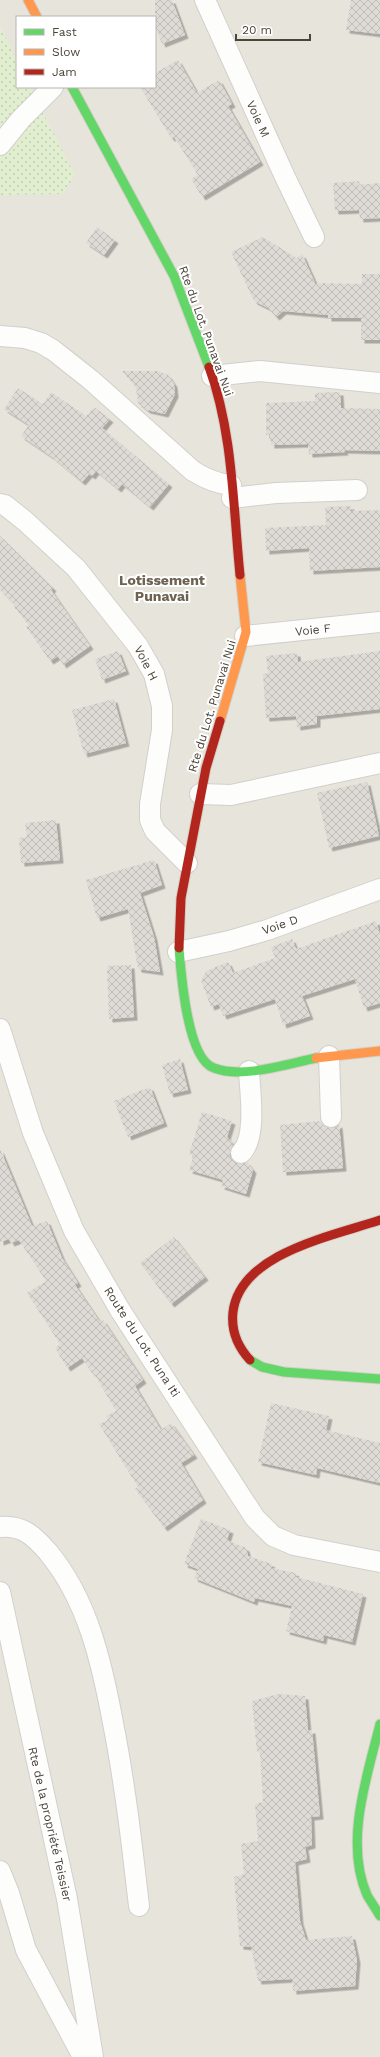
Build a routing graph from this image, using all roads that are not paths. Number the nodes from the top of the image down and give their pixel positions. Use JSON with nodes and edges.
{"nodes":[{"id":1,"x":28,"y":0,"type":"edge"},
{"id":2,"x":205,"y":0,"type":"edge"},
{"id":3,"x":36,"y":16,"type":"edge"},
{"id":4,"x":52,"y":88,"type":"edge"},
{"id":5,"x":73,"y":88,"type":"edge"},
{"id":6,"x":0,"y":145,"type":"edge"},
{"id":7,"x":314,"y":237,"type":"dead end"},
{"id":8,"x":0,"y":336,"type":"edge"},
{"id":9,"x":212,"y":376,"type":"junction"},
{"id":10,"x":380,"y":383,"type":"edge"},
{"id":11,"x":357,"y":490,"type":"dead end"},
{"id":12,"x":232,"y":492,"type":"junction"},
{"id":13,"x":0,"y":504,"type":"edge"},
{"id":14,"x":380,"y":622,"type":"edge"},
{"id":15,"x":246,"y":636,"type":"junction"},
{"id":16,"x":380,"y":763,"type":"edge"},
{"id":17,"x":200,"y":794,"type":"junction"},
{"id":18,"x":187,"y":863,"type":"junction"},
{"id":19,"x":380,"y":889,"type":"edge"},
{"id":20,"x":178,"y":952,"type":"junction"},
{"id":21,"x":0,"y":1029,"type":"edge"},
{"id":22,"x":380,"y":1051,"type":"edge"},
{"id":23,"x":329,"y":1056,"type":"junction"},
{"id":24,"x":249,"y":1071,"type":"junction"},
{"id":25,"x":331,"y":1117,"type":"dead end"},
{"id":26,"x":241,"y":1153,"type":"dead end"},
{"id":27,"x":380,"y":1220,"type":"edge"},
{"id":28,"x":380,"y":1379,"type":"edge"},
{"id":29,"x":0,"y":1527,"type":"edge"},
{"id":30,"x":380,"y":1562,"type":"edge"},
{"id":31,"x":0,"y":1592,"type":"edge"},
{"id":32,"x":380,"y":1724,"type":"edge"},
{"id":33,"x":0,"y":1871,"type":"edge"},
{"id":34,"x":139,"y":1906,"type":"dead end"},
{"id":35,"x":380,"y":1916,"type":"edge"},
{"id":36,"x":83,"y":2057,"type":"edge"},
{"id":37,"x":93,"y":2057,"type":"edge"}],
"edges":[{"from":1,"to":3,"type":"main road"},
{"from":2,"to":7,"type":"street","name":"Voie M"},
{"from":4,"to":6,"type":"street"},
{"from":5,"to":9,"type":"main road","name":"Rte du Lot. Punavai Nui"},
{"from":8,"to":12,"type":"street"},
{"from":9,"to":10,"type":"street"},
{"from":9,"to":12,"type":"main road","name":"Rte du Lot. Punavai Nui"},
{"from":11,"to":12,"type":"street"},
{"from":12,"to":15,"type":"main road","name":"Rte du Lot. Punavai Nui"},
{"from":13,"to":18,"type":"street","name":"Voie H"},
{"from":14,"to":15,"type":"street","name":"Voie F"},
{"from":15,"to":17,"type":"main road","name":"Rte du Lot. Punavai Nui"},
{"from":16,"to":17,"type":"street"},
{"from":17,"to":18,"type":"main road","name":"Rte du Lot. Punavai Nui"},
{"from":18,"to":20,"type":"main road","name":"Rte du Lot. Punavai Nui"},
{"from":19,"to":20,"type":"street","name":"Voie D"},
{"from":20,"to":24,"type":"main road","name":"Rte du Lot. Punavai Nui"},
{"from":21,"to":30,"type":"street","name":"Route du Lot. Puna Iti"},
{"from":22,"to":23,"type":"main road","name":"Rte du Lot. Punavai Nui"},
{"from":23,"to":24,"type":"main road","name":"Rte du Lot. Punavai Nui"},
{"from":23,"to":25,"type":"street"},
{"from":24,"to":26,"type":"street"},
{"from":27,"to":28,"type":"main road"},
{"from":29,"to":34,"type":"street"},
{"from":31,"to":37,"type":"street","name":"Rte de la propriété Teissier"},
{"from":32,"to":35,"type":"main road"},
{"from":33,"to":36,"type":"street"}]}
